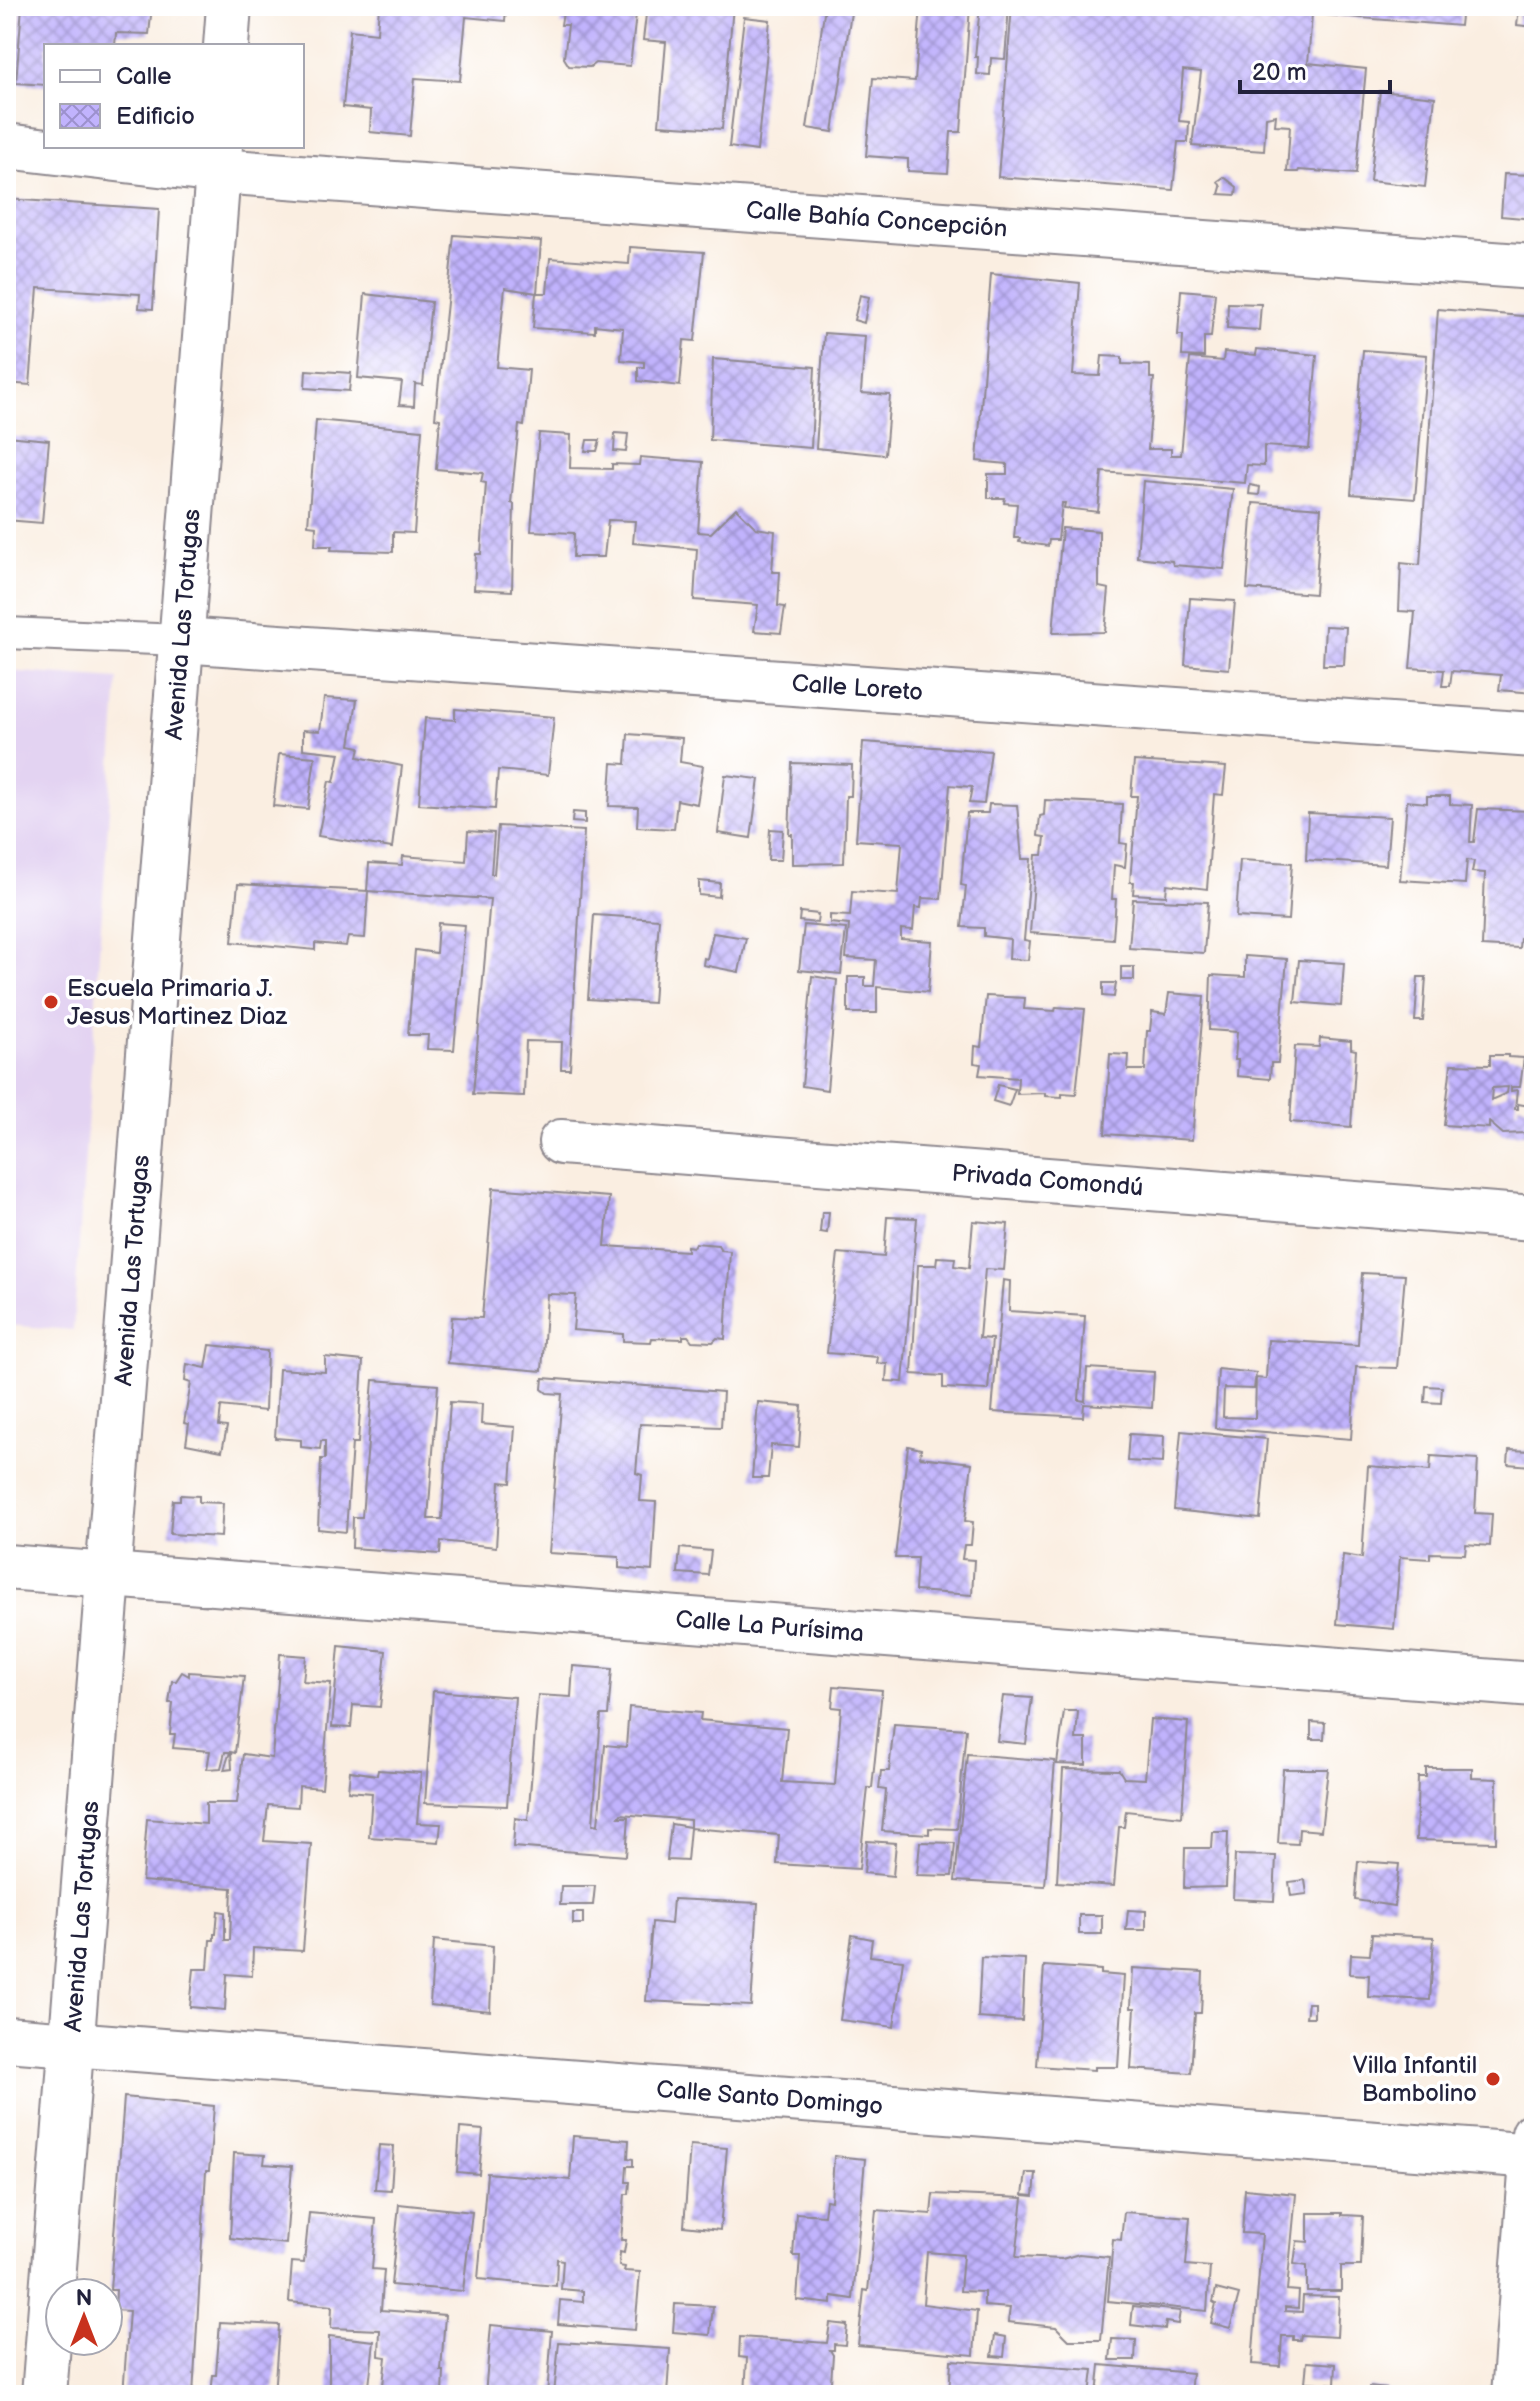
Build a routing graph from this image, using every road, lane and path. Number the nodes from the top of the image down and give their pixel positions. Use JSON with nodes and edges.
{"nodes":[{"id":1,"x":229,"y":6,"type":"edge"},
{"id":2,"x":226,"y":44,"type":"edge"},
{"id":3,"x":6,"y":146,"type":"edge"},
{"id":4,"x":219,"y":159,"type":"edge"},
{"id":5,"x":1534,"y":267,"type":"edge"},
{"id":6,"x":6,"y":633,"type":"edge"},
{"id":7,"x":181,"y":640,"type":"junction"},
{"id":8,"x":1534,"y":735,"type":"edge"},
{"id":9,"x":561,"y":1142,"type":"dead end"},
{"id":10,"x":1534,"y":1218,"type":"edge"},
{"id":11,"x":6,"y":1567,"type":"edge"},
{"id":12,"x":108,"y":1575,"type":"junction"},
{"id":13,"x":1534,"y":1685,"type":"edge"},
{"id":14,"x":6,"y":2039,"type":"edge"},
{"id":15,"x":71,"y":2044,"type":"junction"},
{"id":16,"x":1533,"y":2149,"type":"edge"},
{"id":17,"x":44,"y":2395,"type":"edge"},
{"id":18,"x":1514,"y":2395,"type":"edge"}],
"edges":[{"from":1,"to":2,"type":"street"},
{"from":3,"to":4,"type":"street","name":"Calle Bahía Concepción"},
{"from":4,"to":5,"type":"street","name":"Calle Bahía Concepción"},
{"from":4,"to":7,"type":"street","name":"Avenida Las Tortugas"},
{"from":6,"to":7,"type":"lane"},
{"from":7,"to":8,"type":"street","name":"Calle Loreto"},
{"from":7,"to":12,"type":"street","name":"Avenida Las Tortugas"},
{"from":9,"to":10,"type":"street","name":"Privada Comondú"},
{"from":11,"to":12,"type":"street","name":"Calle La Purísima"},
{"from":12,"to":13,"type":"street","name":"Calle La Purísima"},
{"from":12,"to":15,"type":"street","name":"Avenida Las Tortugas"},
{"from":14,"to":15,"type":"street","name":"Calle Santo Domingo"},
{"from":15,"to":16,"type":"street","name":"Calle Santo Domingo"},
{"from":15,"to":17,"type":"street","name":"Avenida Las Tortugas"},
{"from":16,"to":18,"type":"street"}]}
